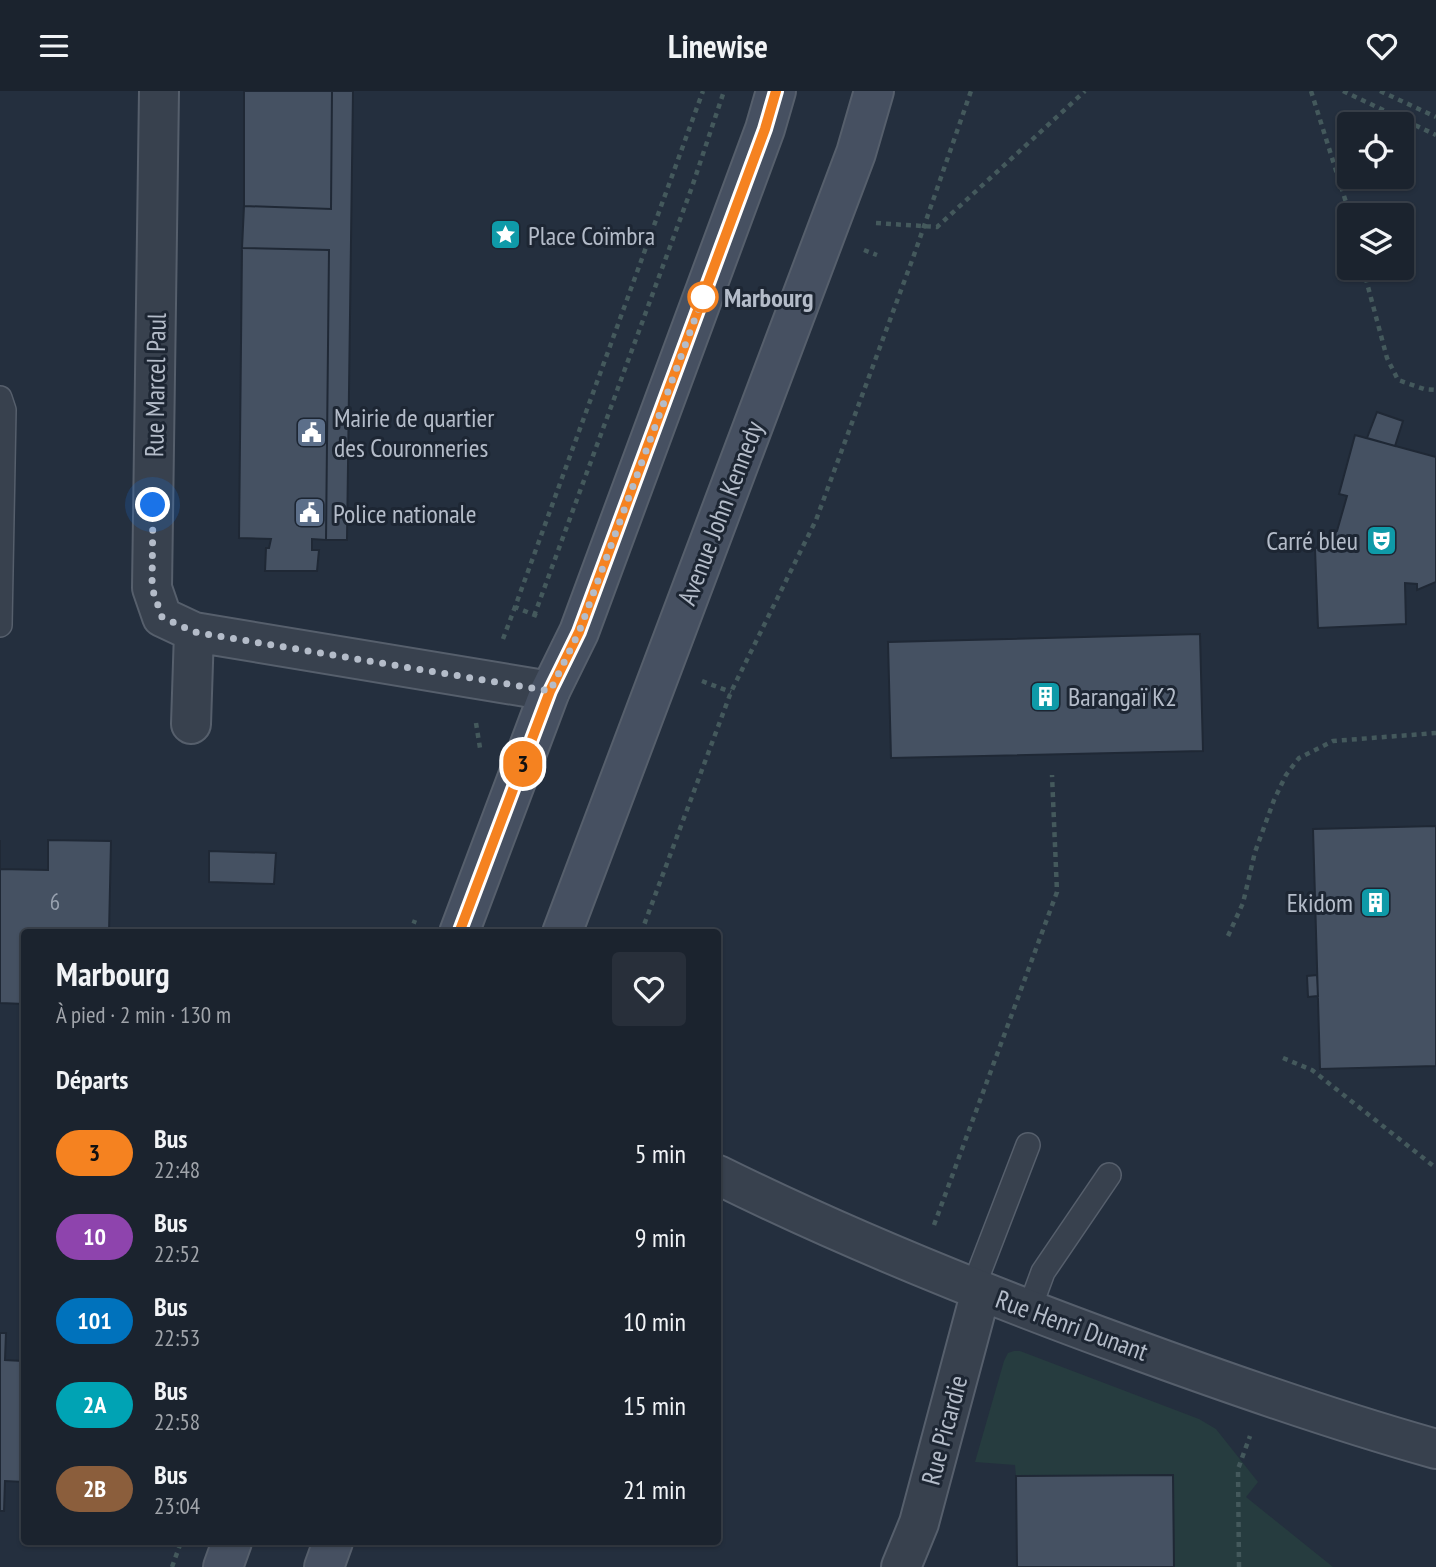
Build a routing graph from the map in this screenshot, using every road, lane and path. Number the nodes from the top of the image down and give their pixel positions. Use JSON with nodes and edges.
{"nodes":[{"id":1,"x":159,"y":91,"type":"edge"},
{"id":2,"x":703,"y":91,"type":"edge"},
{"id":3,"x":724,"y":91,"type":"edge"},
{"id":4,"x":776,"y":91,"type":"edge"},
{"id":5,"x":874,"y":91,"type":"edge"},
{"id":6,"x":971,"y":91,"type":"edge"},
{"id":7,"x":1085,"y":91,"type":"edge"},
{"id":8,"x":1311,"y":91,"type":"edge"},
{"id":9,"x":1343,"y":91,"type":"edge"},
{"id":10,"x":1380,"y":91,"type":"edge"},
{"id":11,"x":1436,"y":117,"type":"edge"},
{"id":12,"x":1436,"y":135,"type":"edge"},
{"id":13,"x":1346,"y":203,"type":"edge"},
{"id":14,"x":871,"y":223,"type":"dead end"},
{"id":15,"x":924,"y":227,"type":"junction"},
{"id":16,"x":1366,"y":280,"type":"edge"},
{"id":17,"x":1436,"y":390,"type":"edge"},
{"id":18,"x":0,"y":398,"type":"edge"},
{"id":19,"x":515,"y":607,"type":"junction"},
{"id":20,"x":0,"y":611,"type":"edge"},
{"id":21,"x":534,"y":614,"type":"junction"},
{"id":22,"x":0,"y":625,"type":"edge"},
{"id":23,"x":194,"y":632,"type":"junction"},
{"id":24,"x":579,"y":632,"type":"junction"},
{"id":25,"x":701,"y":680,"type":"dead end"},
{"id":26,"x":517,"y":686,"type":"junction"},
{"id":27,"x":731,"y":692,"type":"junction"},
{"id":28,"x":191,"y":724,"type":"dead end"},
{"id":29,"x":1436,"y":733,"type":"edge"},
{"id":30,"x":476,"y":760,"type":"dead end"},
{"id":31,"x":1052,"y":775,"type":"dead end"},
{"id":32,"x":419,"y":908,"type":"dead end"},
{"id":33,"x":411,"y":929,"type":"edge"},
{"id":34,"x":461,"y":929,"type":"edge"},
{"id":35,"x":564,"y":929,"type":"edge"},
{"id":36,"x":642,"y":929,"type":"edge"},
{"id":37,"x":1228,"y":936,"type":"dead end"},
{"id":38,"x":1283,"y":1058,"type":"dead end"},
{"id":39,"x":1028,"y":1145,"type":"dead end"},
{"id":40,"x":1436,"y":1168,"type":"edge"},
{"id":41,"x":1109,"y":1175,"type":"dead end"},
{"id":42,"x":721,"y":1176,"type":"edge"},
{"id":43,"x":919,"y":1265,"type":"junction"},
{"id":44,"x":977,"y":1290,"type":"junction"},
{"id":45,"x":1030,"y":1310,"type":"junction"},
{"id":46,"x":1265,"y":1396,"type":"junction"},
{"id":47,"x":1436,"y":1449,"type":"edge"},
{"id":48,"x":180,"y":1545,"type":"edge"},
{"id":49,"x":231,"y":1545,"type":"edge"},
{"id":50,"x":333,"y":1545,"type":"edge"},
{"id":51,"x":172,"y":1567,"type":"edge"},
{"id":52,"x":223,"y":1567,"type":"edge"},
{"id":53,"x":324,"y":1567,"type":"edge"},
{"id":54,"x":901,"y":1567,"type":"edge"},
{"id":55,"x":1239,"y":1567,"type":"edge"}],
"edges":[{"from":1,"to":23,"type":"street","name":"Rue Marcel Paul"},
{"from":2,"to":19,"type":"path"},
{"from":3,"to":21,"type":"path"},
{"from":4,"to":24,"type":"main road"},
{"from":5,"to":35,"type":"main road","name":"Avenue John Kennedy"},
{"from":6,"to":15,"type":"path"},
{"from":7,"to":15,"type":"path"},
{"from":8,"to":13,"type":"path"},
{"from":9,"to":12,"type":"path"},
{"from":10,"to":11,"type":"path"},
{"from":14,"to":15,"type":"path"},
{"from":15,"to":27,"type":"path"},
{"from":16,"to":17,"type":"path"},
{"from":18,"to":20,"type":"lane"},
{"from":19,"to":21,"type":"path"},
{"from":19,"to":26,"type":"path"},
{"from":20,"to":22,"type":"lane"},
{"from":21,"to":24,"type":"path"},
{"from":21,"to":26,"type":"path"},
{"from":23,"to":26,"type":"street","name":"Rue Marcel Paul"},
{"from":23,"to":28,"type":"street"},
{"from":24,"to":26,"type":"main road"},
{"from":25,"to":27,"type":"path"},
{"from":26,"to":30,"type":"path"},
{"from":26,"to":34,"type":"main road"},
{"from":27,"to":36,"type":"path"},
{"from":29,"to":37,"type":"path"},
{"from":31,"to":43,"type":"path"},
{"from":32,"to":33,"type":"path"},
{"from":38,"to":40,"type":"path"},
{"from":39,"to":44,"type":"lane"},
{"from":41,"to":45,"type":"lane"},
{"from":42,"to":43,"type":"street","name":"Rue Henri Dunant"},
{"from":43,"to":44,"type":"street","name":"Rue Henri Dunant"},
{"from":44,"to":45,"type":"street","name":"Rue Henri Dunant"},
{"from":44,"to":54,"type":"street","name":"Rue Picardie"},
{"from":45,"to":46,"type":"street","name":"Rue Henri Dunant"},
{"from":46,"to":47,"type":"street","name":"Rue Henri Dunant"},
{"from":46,"to":55,"type":"path"},
{"from":48,"to":51,"type":"path"},
{"from":49,"to":52,"type":"main road"},
{"from":50,"to":53,"type":"main road"}]}
